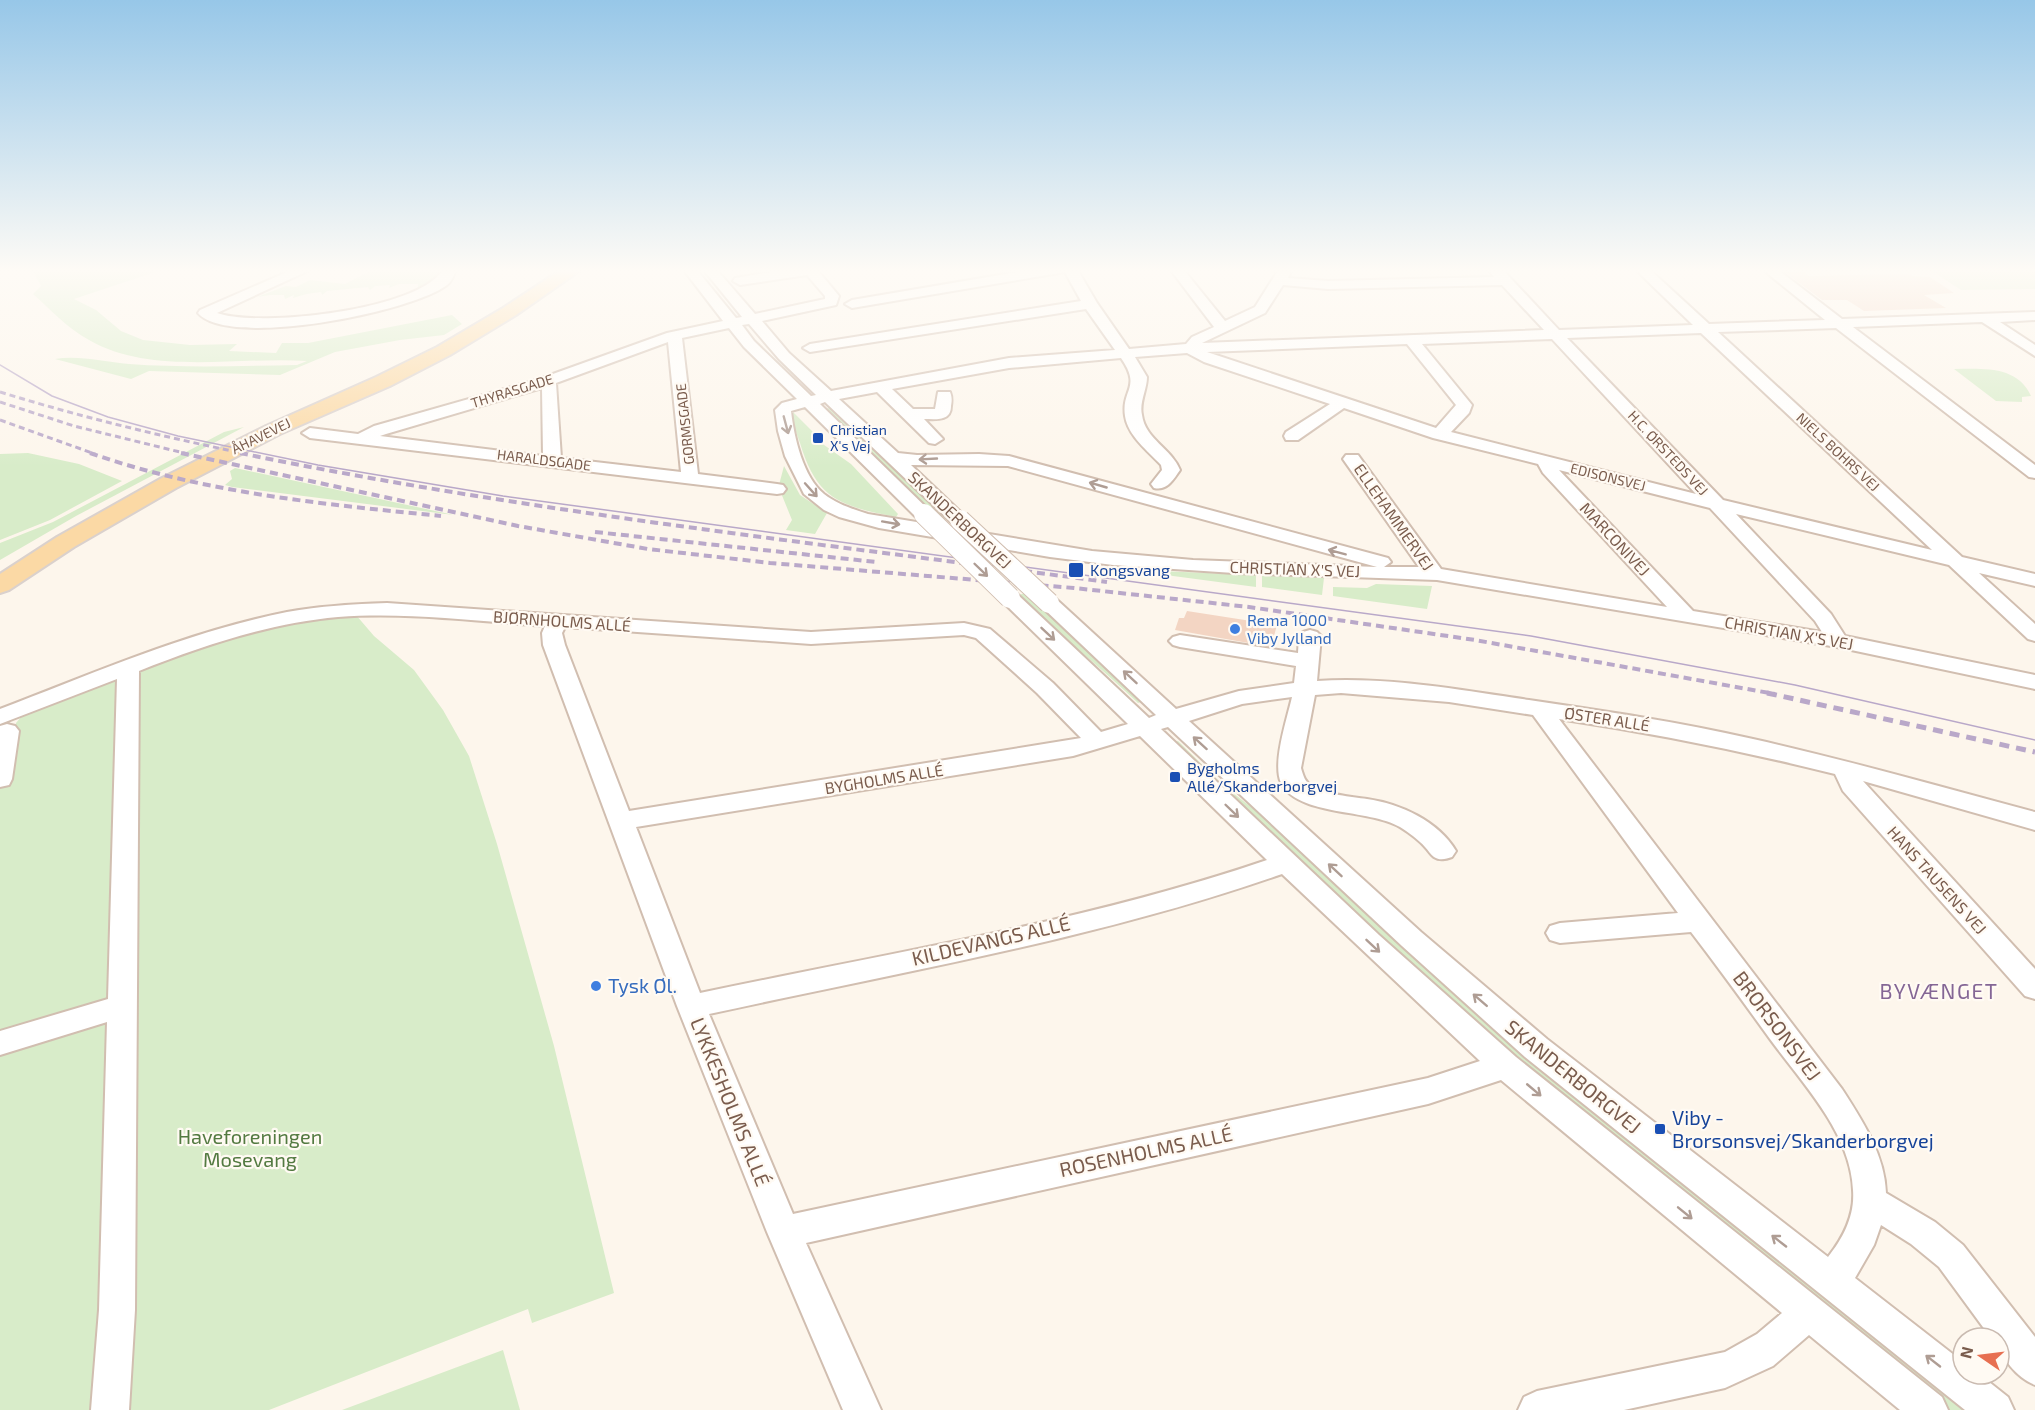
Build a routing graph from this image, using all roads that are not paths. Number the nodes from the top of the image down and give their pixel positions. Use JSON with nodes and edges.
{"nodes":[{"id":1,"x":471,"y":335,"type":"edge"},
{"id":2,"x":678,"y":335,"type":"edge"},
{"id":3,"x":742,"y":335,"type":"edge"},
{"id":4,"x":766,"y":335,"type":"edge"},
{"id":5,"x":894,"y":335,"type":"edge"},
{"id":6,"x":1110,"y":335,"type":"edge"},
{"id":7,"x":1209,"y":335,"type":"edge"},
{"id":8,"x":1537,"y":335,"type":"edge"},
{"id":9,"x":1557,"y":335,"type":"edge"},
{"id":10,"x":1711,"y":335,"type":"edge"},
{"id":11,"x":1854,"y":335,"type":"edge"},
{"id":12,"x":2009,"y":335,"type":"edge"},
{"id":13,"x":672,"y":336,"type":"junction"},
{"id":14,"x":1411,"y":340,"type":"junction"},
{"id":15,"x":810,"y":348,"type":"dead end"},
{"id":16,"x":1190,"y":348,"type":"junction"},
{"id":17,"x":2035,"y":352,"type":"edge"},
{"id":18,"x":1123,"y":354,"type":"junction"},
{"id":19,"x":545,"y":382,"type":"junction"},
{"id":20,"x":880,"y":386,"type":"junction"},
{"id":21,"x":944,"y":395,"type":"dead end"},
{"id":22,"x":827,"y":397,"type":"junction"},
{"id":23,"x":807,"y":402,"type":"junction"},
{"id":24,"x":1343,"y":402,"type":"junction"},
{"id":25,"x":907,"y":414,"type":"junction"},
{"id":26,"x":310,"y":433,"type":"dead end"},
{"id":27,"x":1439,"y":434,"type":"junction"},
{"id":28,"x":1292,"y":436,"type":"dead end"},
{"id":29,"x":362,"y":438,"type":"junction"},
{"id":30,"x":935,"y":439,"type":"dead end"},
{"id":31,"x":890,"y":456,"type":"junction"},
{"id":32,"x":1352,"y":459,"type":"dead end"},
{"id":33,"x":550,"y":461,"type":"junction"},
{"id":34,"x":1545,"y":461,"type":"junction"},
{"id":35,"x":2035,"y":473,"type":"edge"},
{"id":36,"x":687,"y":477,"type":"junction"},
{"id":37,"x":1160,"y":484,"type":"dead end"},
{"id":38,"x":777,"y":489,"type":"dead end"},
{"id":39,"x":1716,"y":504,"type":"junction"},
{"id":40,"x":1957,"y":561,"type":"junction"},
{"id":41,"x":1435,"y":575,"type":"junction"},
{"id":42,"x":4,"y":577,"type":"edge"},
{"id":43,"x":2035,"y":580,"type":"edge"},
{"id":44,"x":1686,"y":615,"type":"junction"},
{"id":45,"x":557,"y":621,"type":"junction"},
{"id":46,"x":2035,"y":635,"type":"edge"},
{"id":47,"x":1310,"y":636,"type":"dead end"},
{"id":48,"x":1180,"y":641,"type":"dead end"},
{"id":49,"x":1837,"y":641,"type":"junction"},
{"id":50,"x":1307,"y":661,"type":"junction"},
{"id":51,"x":128,"y":669,"type":"junction"},
{"id":52,"x":2035,"y":682,"type":"edge"},
{"id":53,"x":1305,"y":688,"type":"junction"},
{"id":54,"x":1540,"y":709,"type":"junction"},
{"id":55,"x":1158,"y":722,"type":"junction"},
{"id":56,"x":3,"y":724,"type":"edge"},
{"id":57,"x":1097,"y":741,"type":"junction"},
{"id":58,"x":1846,"y":769,"type":"junction"},
{"id":59,"x":0,"y":779,"type":"edge"},
{"id":60,"x":621,"y":821,"type":"junction"},
{"id":61,"x":2035,"y":821,"type":"edge"},
{"id":62,"x":1443,"y":851,"type":"dead end"},
{"id":63,"x":1287,"y":863,"type":"junction"},
{"id":64,"x":1698,"y":921,"type":"junction"},
{"id":65,"x":1560,"y":933,"type":"dead end"},
{"id":66,"x":2035,"y":988,"type":"edge"},
{"id":67,"x":122,"y":1006,"type":"junction"},
{"id":68,"x":691,"y":1006,"type":"junction"},
{"id":69,"x":0,"y":1043,"type":"edge"},
{"id":70,"x":1505,"y":1066,"type":"junction"},
{"id":71,"x":1871,"y":1203,"type":"junction"},
{"id":72,"x":784,"y":1232,"type":"junction"},
{"id":73,"x":1831,"y":1282,"type":"junction"},
{"id":74,"x":1807,"y":1313,"type":"junction"},
{"id":75,"x":2035,"y":1367,"type":"edge"},
{"id":76,"x":111,"y":1410,"type":"edge"},
{"id":77,"x":862,"y":1410,"type":"edge"},
{"id":78,"x":1537,"y":1410,"type":"edge"},
{"id":79,"x":1929,"y":1410,"type":"edge"},
{"id":80,"x":1995,"y":1410,"type":"edge"}],
"edges":[{"from":1,"to":42,"type":"main road","name":"ÅHAVEVEJ"},
{"from":2,"to":13,"type":"street","name":"THYRASGADE"},
{"from":3,"to":23,"type":"street","name":"SKANDERBORGVEJ"},
{"from":4,"to":22,"type":"street","name":"SKANDERBORGVEJ"},
{"from":5,"to":15,"type":"street"},
{"from":6,"to":18,"type":"street"},
{"from":7,"to":16,"type":"street"},
{"from":8,"to":14,"type":"street"},
{"from":9,"to":39,"type":"street","name":"H.C. ØRSTEDS VEJ"},
{"from":10,"to":40,"type":"street","name":"NIELS BOHRS VEJ"},
{"from":11,"to":35,"type":"street"},
{"from":12,"to":17,"type":"street"},
{"from":13,"to":19,"type":"street","name":"THYRASGADE"},
{"from":13,"to":36,"type":"street","name":"GORMSGADE"},
{"from":14,"to":16,"type":"street"},
{"from":14,"to":27,"type":"street"},
{"from":16,"to":18,"type":"street"},
{"from":16,"to":24,"type":"street","name":"EDISONSVEJ"},
{"from":18,"to":20,"type":"street"},
{"from":18,"to":37,"type":"street"},
{"from":19,"to":29,"type":"street","name":"THYRASGADE"},
{"from":19,"to":33,"type":"street"},
{"from":20,"to":22,"type":"street"},
{"from":20,"to":25,"type":"street"},
{"from":21,"to":25,"type":"street"},
{"from":22,"to":23,"type":"street"},
{"from":22,"to":31,"type":"street","name":"SKANDERBORGVEJ"},
{"from":23,"to":41,"type":"street","name":"CHRISTIAN X'S VEJ","one_way":true},
{"from":23,"to":55,"type":"street","name":"SKANDERBORGVEJ","one_way":true,"bridge":true},
{"from":24,"to":27,"type":"street","name":"EDISONSVEJ"},
{"from":24,"to":28,"type":"street"},
{"from":25,"to":30,"type":"street"},
{"from":26,"to":29,"type":"street","name":"HARALDSGADE"},
{"from":27,"to":34,"type":"street","name":"EDISONSVEJ"},
{"from":29,"to":33,"type":"street","name":"HARALDSGADE"},
{"from":41,"to":31,"type":"street","name":"CHRISTIAN X'S VEJ","one_way":true},
{"from":55,"to":31,"type":"street","name":"SKANDERBORGVEJ","one_way":true,"bridge":true},
{"from":32,"to":41,"type":"street","name":"ELLEHAMMERVEJ"},
{"from":33,"to":36,"type":"street","name":"HARALDSGADE"},
{"from":34,"to":39,"type":"street","name":"EDISONSVEJ"},
{"from":34,"to":44,"type":"street","name":"MARCONIVEJ"},
{"from":36,"to":38,"type":"street","name":"HARALDSGADE"},
{"from":39,"to":40,"type":"street","name":"EDISONSVEJ"},
{"from":39,"to":49,"type":"street","name":"H.C. ØRSTEDS VEJ"},
{"from":40,"to":43,"type":"street","name":"EDISONSVEJ"},
{"from":40,"to":46,"type":"street","name":"NIELS BOHRS VEJ"},
{"from":41,"to":44,"type":"street","name":"CHRISTIAN X'S VEJ"},
{"from":44,"to":49,"type":"street","name":"CHRISTIAN X'S VEJ"},
{"from":45,"to":51,"type":"street","name":"BJØRNHOLMS ALLÉ"},
{"from":45,"to":57,"type":"street","name":"BJØRNHOLMS ALLÉ"},
{"from":45,"to":60,"type":"street","name":"LYKKESHOLMS ALLÉ"},
{"from":47,"to":50,"type":"street"},
{"from":48,"to":50,"type":"street"},
{"from":49,"to":52,"type":"street","name":"CHRISTIAN X'S VEJ"},
{"from":50,"to":53,"type":"street"},
{"from":51,"to":56,"type":"street","name":"BJØRNHOLMS ALLÉ"},
{"from":51,"to":67,"type":"street"},
{"from":53,"to":54,"type":"street","name":"ØSTER ALLÉ"},
{"from":53,"to":55,"type":"street","name":"ØSTER ALLÉ"},
{"from":53,"to":62,"type":"street"},
{"from":54,"to":58,"type":"street","name":"ØSTER ALLÉ"},
{"from":54,"to":64,"type":"street","name":"BRORSONSVEJ"},
{"from":55,"to":57,"type":"street","name":"BYGHOLMS ALLÉ"},
{"from":55,"to":63,"type":"street","name":"SKANDERBORGVEJ","one_way":true},
{"from":73,"to":55,"type":"street","name":"SKANDERBORGVEJ","one_way":true},
{"from":56,"to":59,"type":"street"},
{"from":57,"to":60,"type":"street","name":"BYGHOLMS ALLÉ"},
{"from":58,"to":61,"type":"street","name":"ØSTER ALLÉ"},
{"from":58,"to":66,"type":"street","name":"HANS TAUSENS VEJ"},
{"from":60,"to":68,"type":"street","name":"LYKKESHOLMS ALLÉ"},
{"from":63,"to":68,"type":"street","name":"KILDEVANGS ALLÉ"},
{"from":63,"to":70,"type":"street","name":"SKANDERBORGVEJ","one_way":true},
{"from":64,"to":65,"type":"street"},
{"from":64,"to":71,"type":"street","name":"BRORSONSVEJ"},
{"from":67,"to":69,"type":"street"},
{"from":67,"to":76,"type":"street"},
{"from":68,"to":72,"type":"street","name":"LYKKESHOLMS ALLÉ"},
{"from":70,"to":72,"type":"street","name":"ROSENHOLMS ALLÉ"},
{"from":70,"to":74,"type":"street","name":"SKANDERBORGVEJ","one_way":true},
{"from":71,"to":73,"type":"street","name":"BRORSONSVEJ"},
{"from":71,"to":75,"type":"street"},
{"from":72,"to":77,"type":"street","name":"LYKKESHOLMS ALLÉ"},
{"from":80,"to":73,"type":"street","name":"SKANDERBORGVEJ","one_way":true},
{"from":74,"to":78,"type":"street"},
{"from":74,"to":79,"type":"street","name":"SKANDERBORGVEJ"}]}
